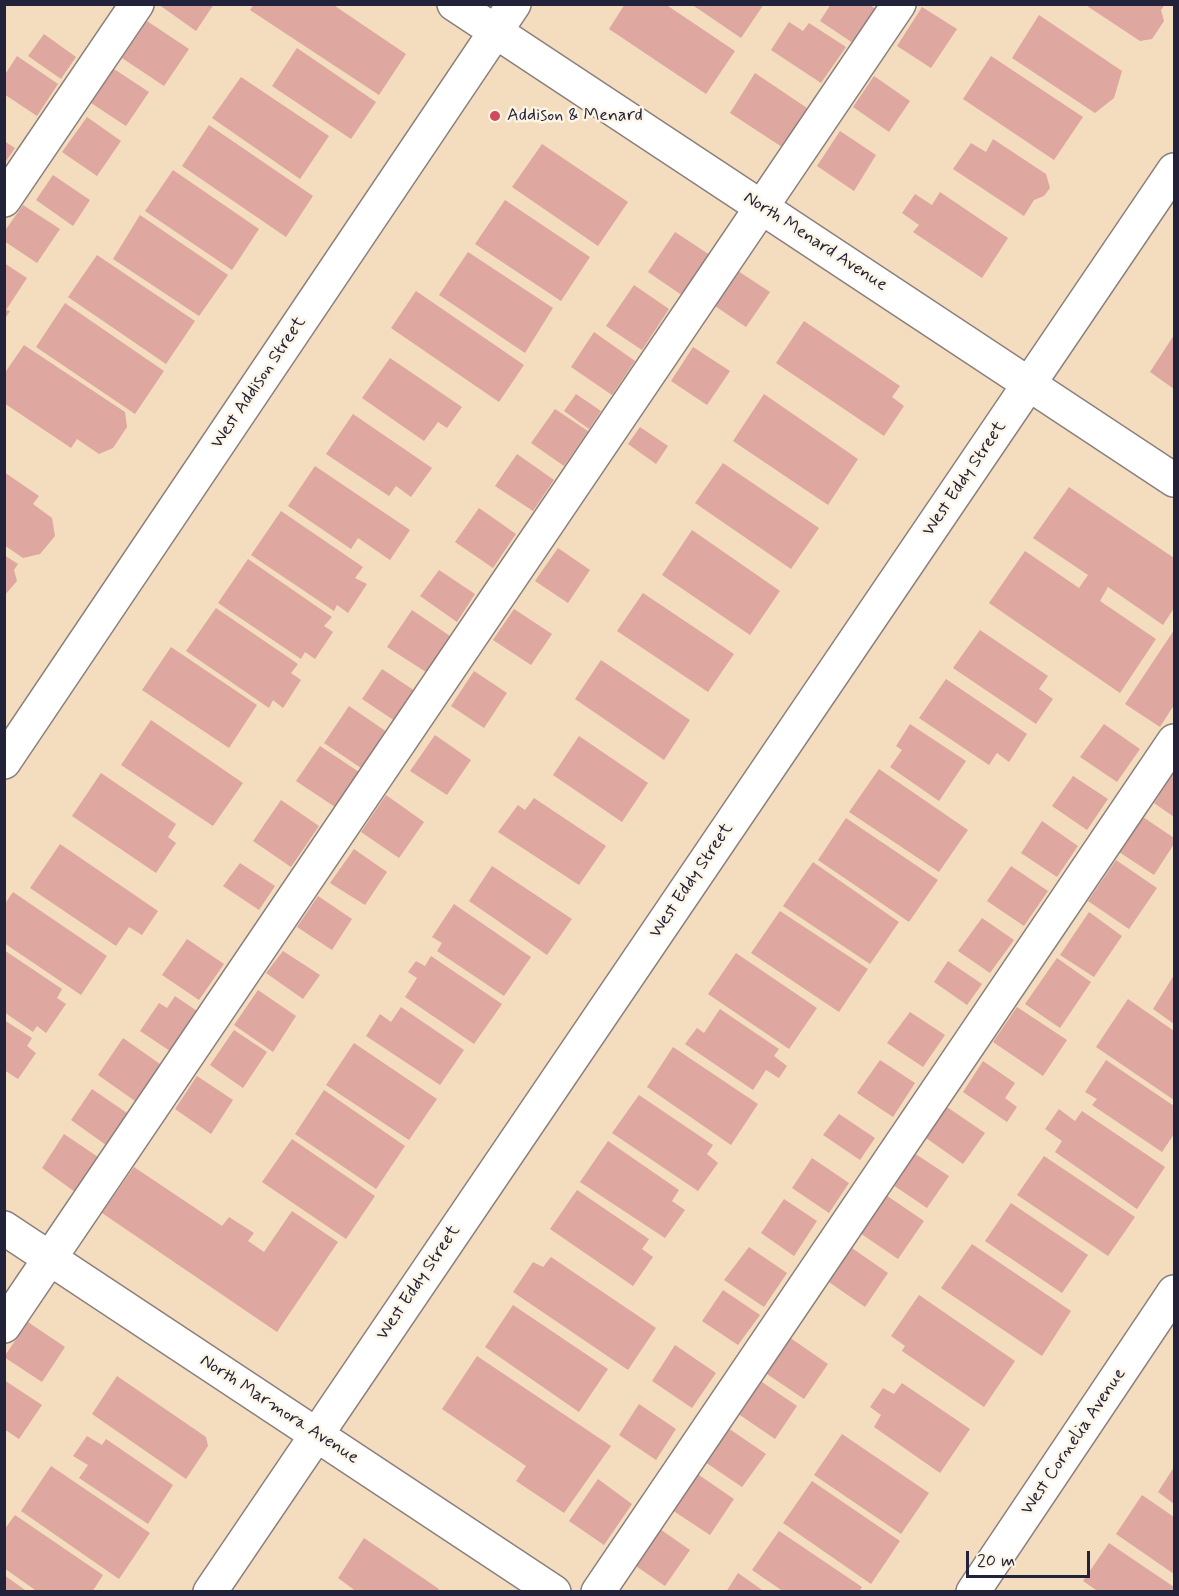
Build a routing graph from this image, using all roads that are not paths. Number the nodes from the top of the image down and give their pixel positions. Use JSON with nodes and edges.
{"nodes":[{"id":1,"x":137,"y":4,"type":"edge"},
{"id":2,"x":454,"y":4,"type":"edge"},
{"id":3,"x":514,"y":4,"type":"edge"},
{"id":4,"x":899,"y":4,"type":"edge"},
{"id":5,"x":496,"y":32,"type":"junction"},
{"id":6,"x":1174,"y":170,"type":"edge"},
{"id":7,"x":4,"y":200,"type":"edge"},
{"id":8,"x":762,"y":207,"type":"junction"},
{"id":9,"x":1029,"y":384,"type":"junction"},
{"id":10,"x":1174,"y":480,"type":"edge"},
{"id":11,"x":1174,"y":741,"type":"edge"},
{"id":12,"x":4,"y":762,"type":"edge"},
{"id":13,"x":4,"y":1228,"type":"edge"},
{"id":14,"x":50,"y":1258,"type":"junction"},
{"id":15,"x":1174,"y":1292,"type":"edge"},
{"id":16,"x":4,"y":1326,"type":"edge"},
{"id":17,"x":316,"y":1434,"type":"junction"},
{"id":18,"x":210,"y":1592,"type":"edge"},
{"id":19,"x":554,"y":1592,"type":"edge"},
{"id":20,"x":598,"y":1592,"type":"edge"},
{"id":21,"x":973,"y":1592,"type":"edge"}],
"edges":[{"from":1,"to":7,"type":"street"},
{"from":2,"to":5,"type":"street","name":"North Menard Avenue"},
{"from":3,"to":5,"type":"street","name":"West Addison Street"},
{"from":4,"to":8,"type":"street"},
{"from":5,"to":8,"type":"street","name":"North Menard Avenue"},
{"from":5,"to":12,"type":"street","name":"West Addison Street"},
{"from":6,"to":9,"type":"street","name":"West Eddy Street"},
{"from":8,"to":9,"type":"street","name":"North Menard Avenue"},
{"from":8,"to":14,"type":"street"},
{"from":9,"to":10,"type":"street","name":"North Menard Avenue"},
{"from":9,"to":17,"type":"street","name":"West Eddy Street"},
{"from":11,"to":20,"type":"street"},
{"from":13,"to":14,"type":"street","name":"North Marmora Avenue"},
{"from":14,"to":16,"type":"street"},
{"from":14,"to":17,"type":"street","name":"North Marmora Avenue"},
{"from":15,"to":21,"type":"street","name":"West Cornelia Avenue"},
{"from":17,"to":18,"type":"street","name":"West Eddy Street"},
{"from":17,"to":19,"type":"street","name":"North Marmora Avenue"}]}
